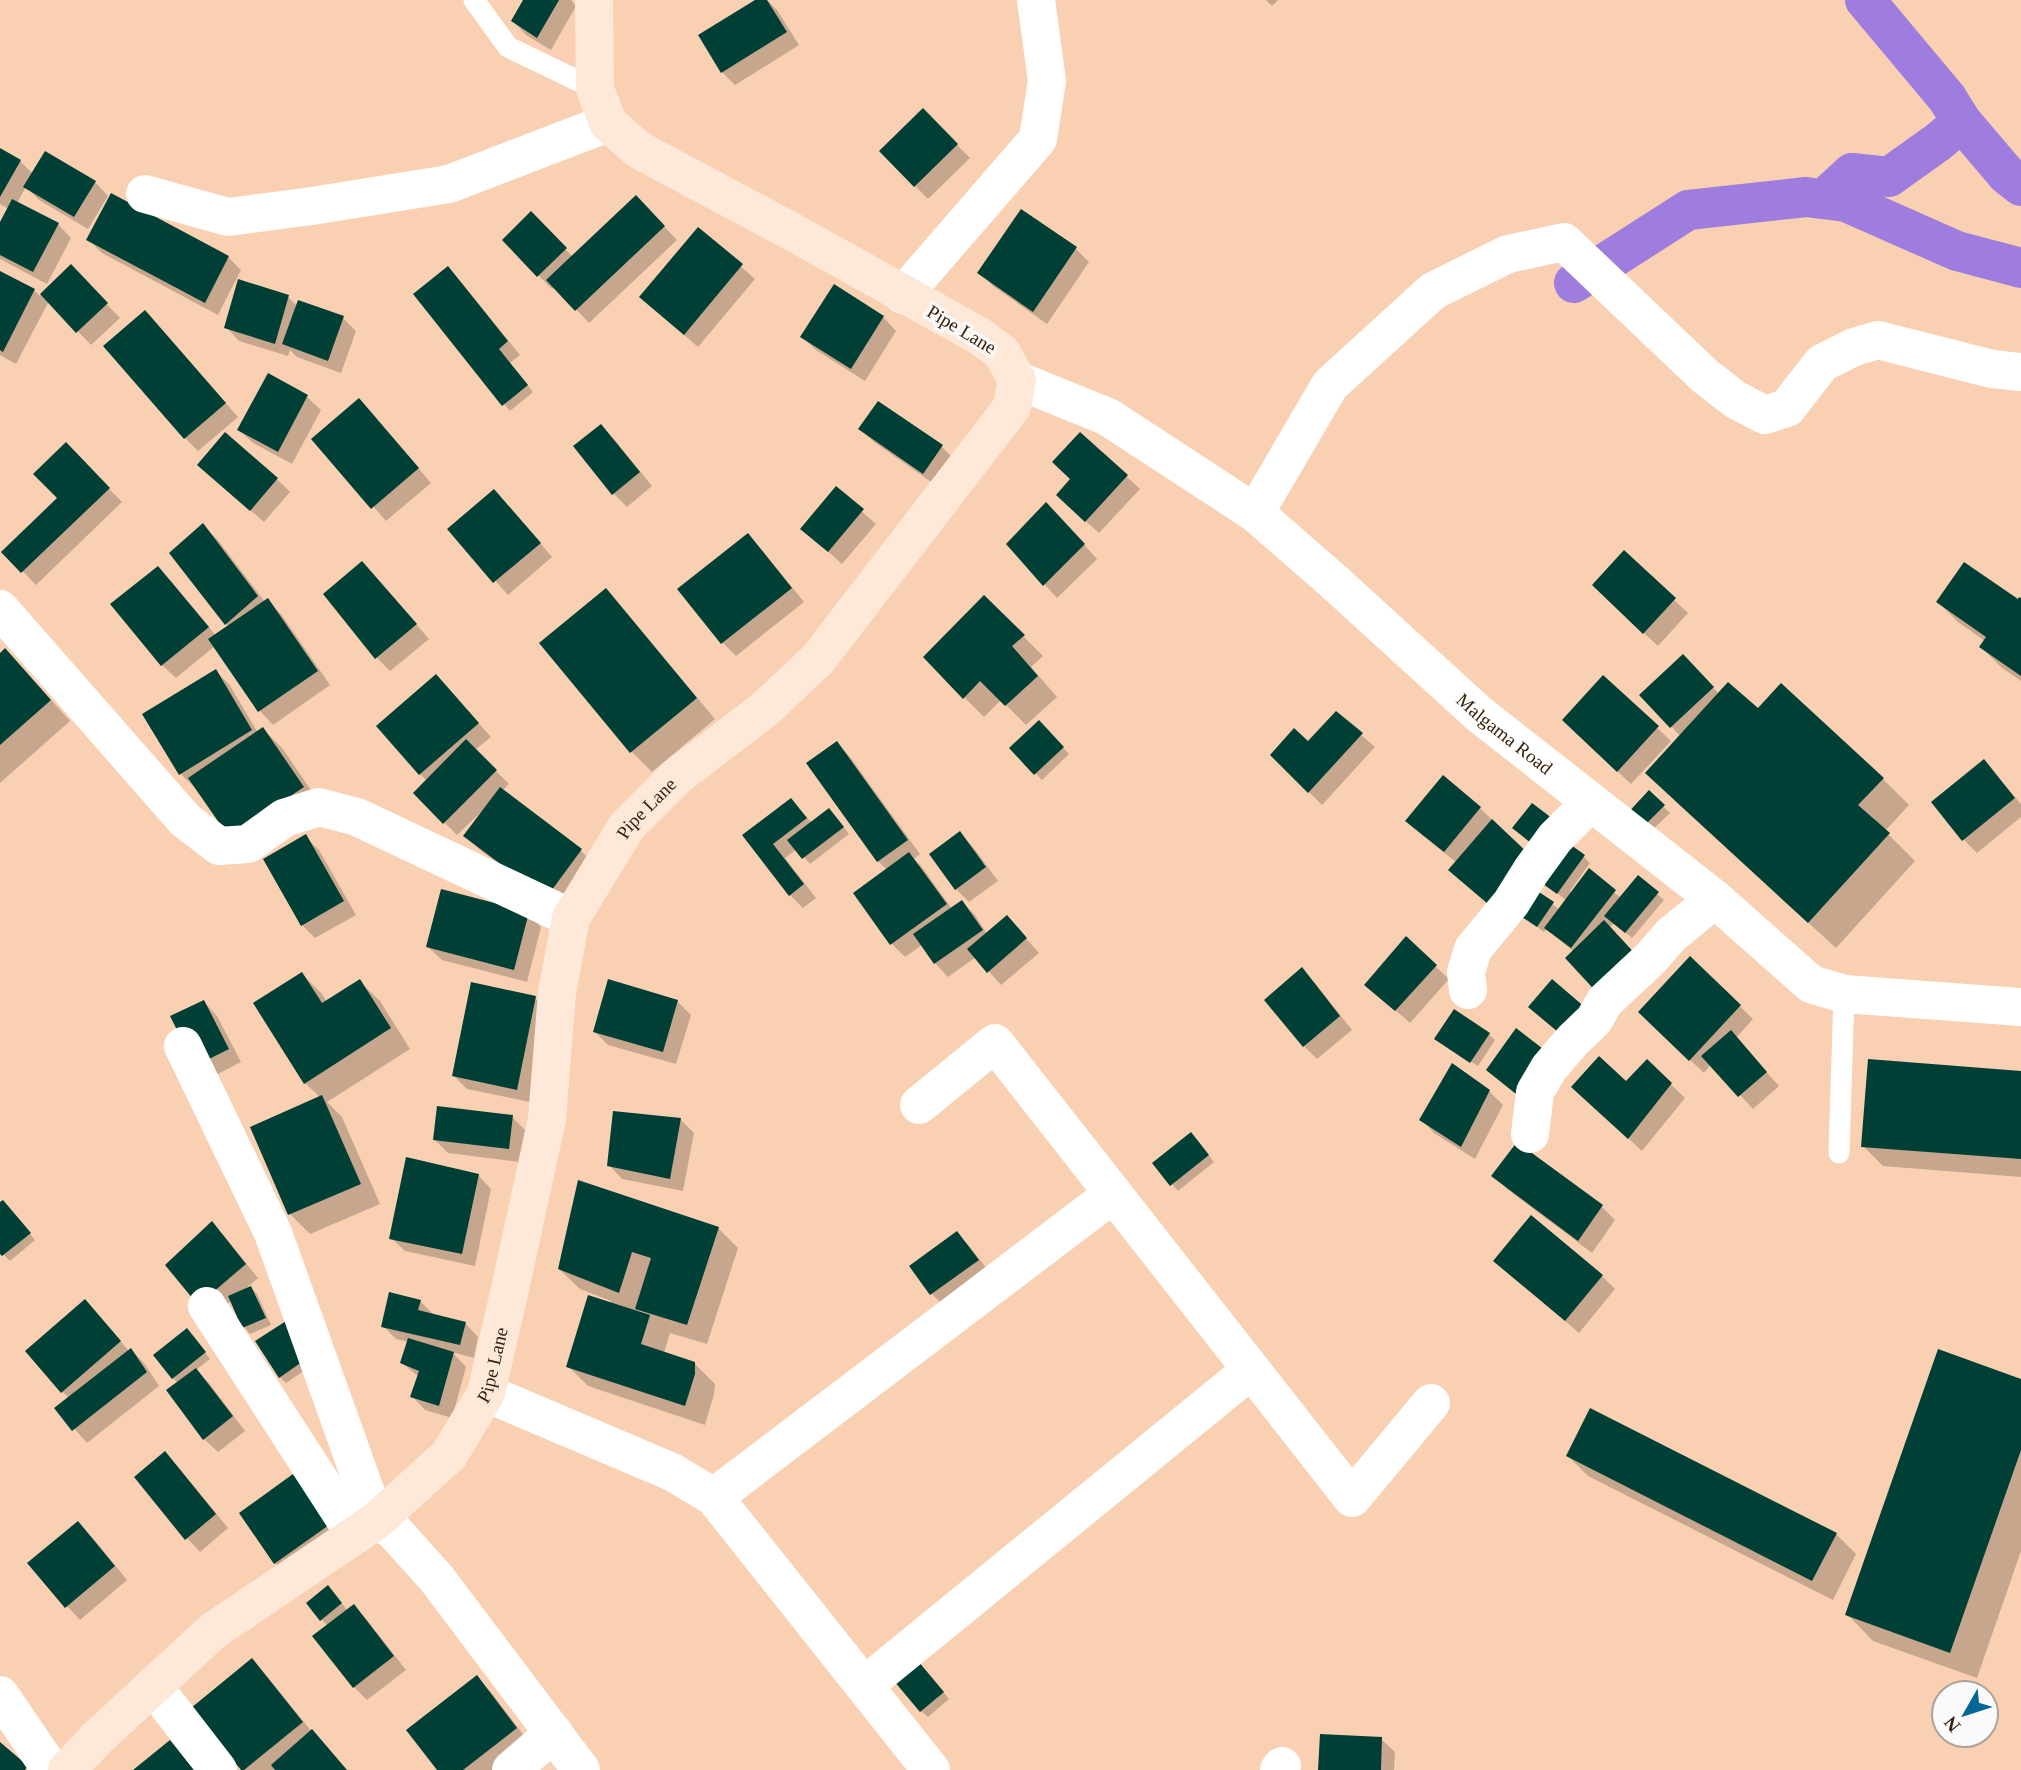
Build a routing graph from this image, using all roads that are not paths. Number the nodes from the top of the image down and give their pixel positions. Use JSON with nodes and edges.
{"nodes":[{"id":1,"x":474,"y":0,"type":"edge"},
{"id":2,"x":594,"y":0,"type":"edge"},
{"id":3,"x":1036,"y":0,"type":"edge"},
{"id":4,"x":601,"y":106,"type":"junction"},
{"id":5,"x":145,"y":194,"type":"dead end"},
{"id":6,"x":903,"y":295,"type":"junction"},
{"id":7,"x":2021,"y":372,"type":"edge"},
{"id":8,"x":1017,"y":380,"type":"junction"},
{"id":9,"x":1255,"y":513,"type":"junction"},
{"id":10,"x":0,"y":610,"type":"edge"},
{"id":11,"x":1591,"y":802,"type":"junction"},
{"id":12,"x":1715,"y":899,"type":"junction"},
{"id":13,"x":571,"y":918,"type":"junction"},
{"id":14,"x":1468,"y":990,"type":"dead end"},
{"id":15,"x":1844,"y":994,"type":"junction"},
{"id":16,"x":2021,"y":1007,"type":"edge"},
{"id":17,"x":183,"y":1046,"type":"dead end"},
{"id":18,"x":919,"y":1105,"type":"dead end"},
{"id":19,"x":1530,"y":1134,"type":"dead end"},
{"id":20,"x":1839,"y":1153,"type":"dead end"},
{"id":21,"x":1113,"y":1194,"type":"junction"},
{"id":22,"x":207,"y":1306,"type":"dead end"},
{"id":23,"x":1251,"y":1370,"type":"junction"},
{"id":24,"x":486,"y":1393,"type":"junction"},
{"id":25,"x":1431,"y":1403,"type":"dead end"},
{"id":26,"x":714,"y":1497,"type":"junction"},
{"id":27,"x":365,"y":1528,"type":"junction"},
{"id":28,"x":864,"y":1685,"type":"junction"},
{"id":29,"x":153,"y":1686,"type":"junction"},
{"id":30,"x":0,"y":1695,"type":"edge"},
{"id":31,"x":554,"y":1733,"type":"junction"},
{"id":32,"x":51,"y":1770,"type":"edge"},
{"id":33,"x":67,"y":1770,"type":"edge"},
{"id":34,"x":218,"y":1770,"type":"edge"},
{"id":35,"x":511,"y":1770,"type":"edge"},
{"id":36,"x":581,"y":1770,"type":"edge"},
{"id":37,"x":931,"y":1770,"type":"edge"}],
"edges":[{"from":1,"to":4,"type":"lane"},
{"from":2,"to":4,"type":"street"},
{"from":3,"to":6,"type":"street"},
{"from":4,"to":5,"type":"street"},
{"from":4,"to":6,"type":"street","name":"Pipe Lane"},
{"from":6,"to":8,"type":"street","name":"Pipe Lane"},
{"from":7,"to":9,"type":"street"},
{"from":8,"to":9,"type":"street","name":"Malgama Road"},
{"from":8,"to":13,"type":"street","name":"Pipe Lane"},
{"from":9,"to":11,"type":"street","name":"Malgama Road"},
{"from":10,"to":13,"type":"street"},
{"from":11,"to":12,"type":"street","name":"Malgama Road"},
{"from":11,"to":14,"type":"street"},
{"from":12,"to":15,"type":"street","name":"Malgama Road"},
{"from":12,"to":19,"type":"street"},
{"from":13,"to":24,"type":"street","name":"Pipe Lane"},
{"from":15,"to":16,"type":"street","name":"Malgama Road"},
{"from":15,"to":20,"type":"lane"},
{"from":17,"to":27,"type":"street"},
{"from":18,"to":21,"type":"street"},
{"from":21,"to":23,"type":"street"},
{"from":21,"to":26,"type":"street"},
{"from":22,"to":27,"type":"street"},
{"from":23,"to":25,"type":"street"},
{"from":23,"to":28,"type":"street"},
{"from":24,"to":26,"type":"street"},
{"from":24,"to":27,"type":"street","name":"Pipe Lane"},
{"from":26,"to":28,"type":"street"},
{"from":27,"to":29,"type":"street","name":"Pipe Lane"},
{"from":27,"to":31,"type":"street"},
{"from":28,"to":37,"type":"street"},
{"from":29,"to":33,"type":"street","name":"Pipe Lane"},
{"from":29,"to":34,"type":"street"},
{"from":30,"to":32,"type":"street"},
{"from":31,"to":35,"type":"street"},
{"from":31,"to":36,"type":"street"}]}
